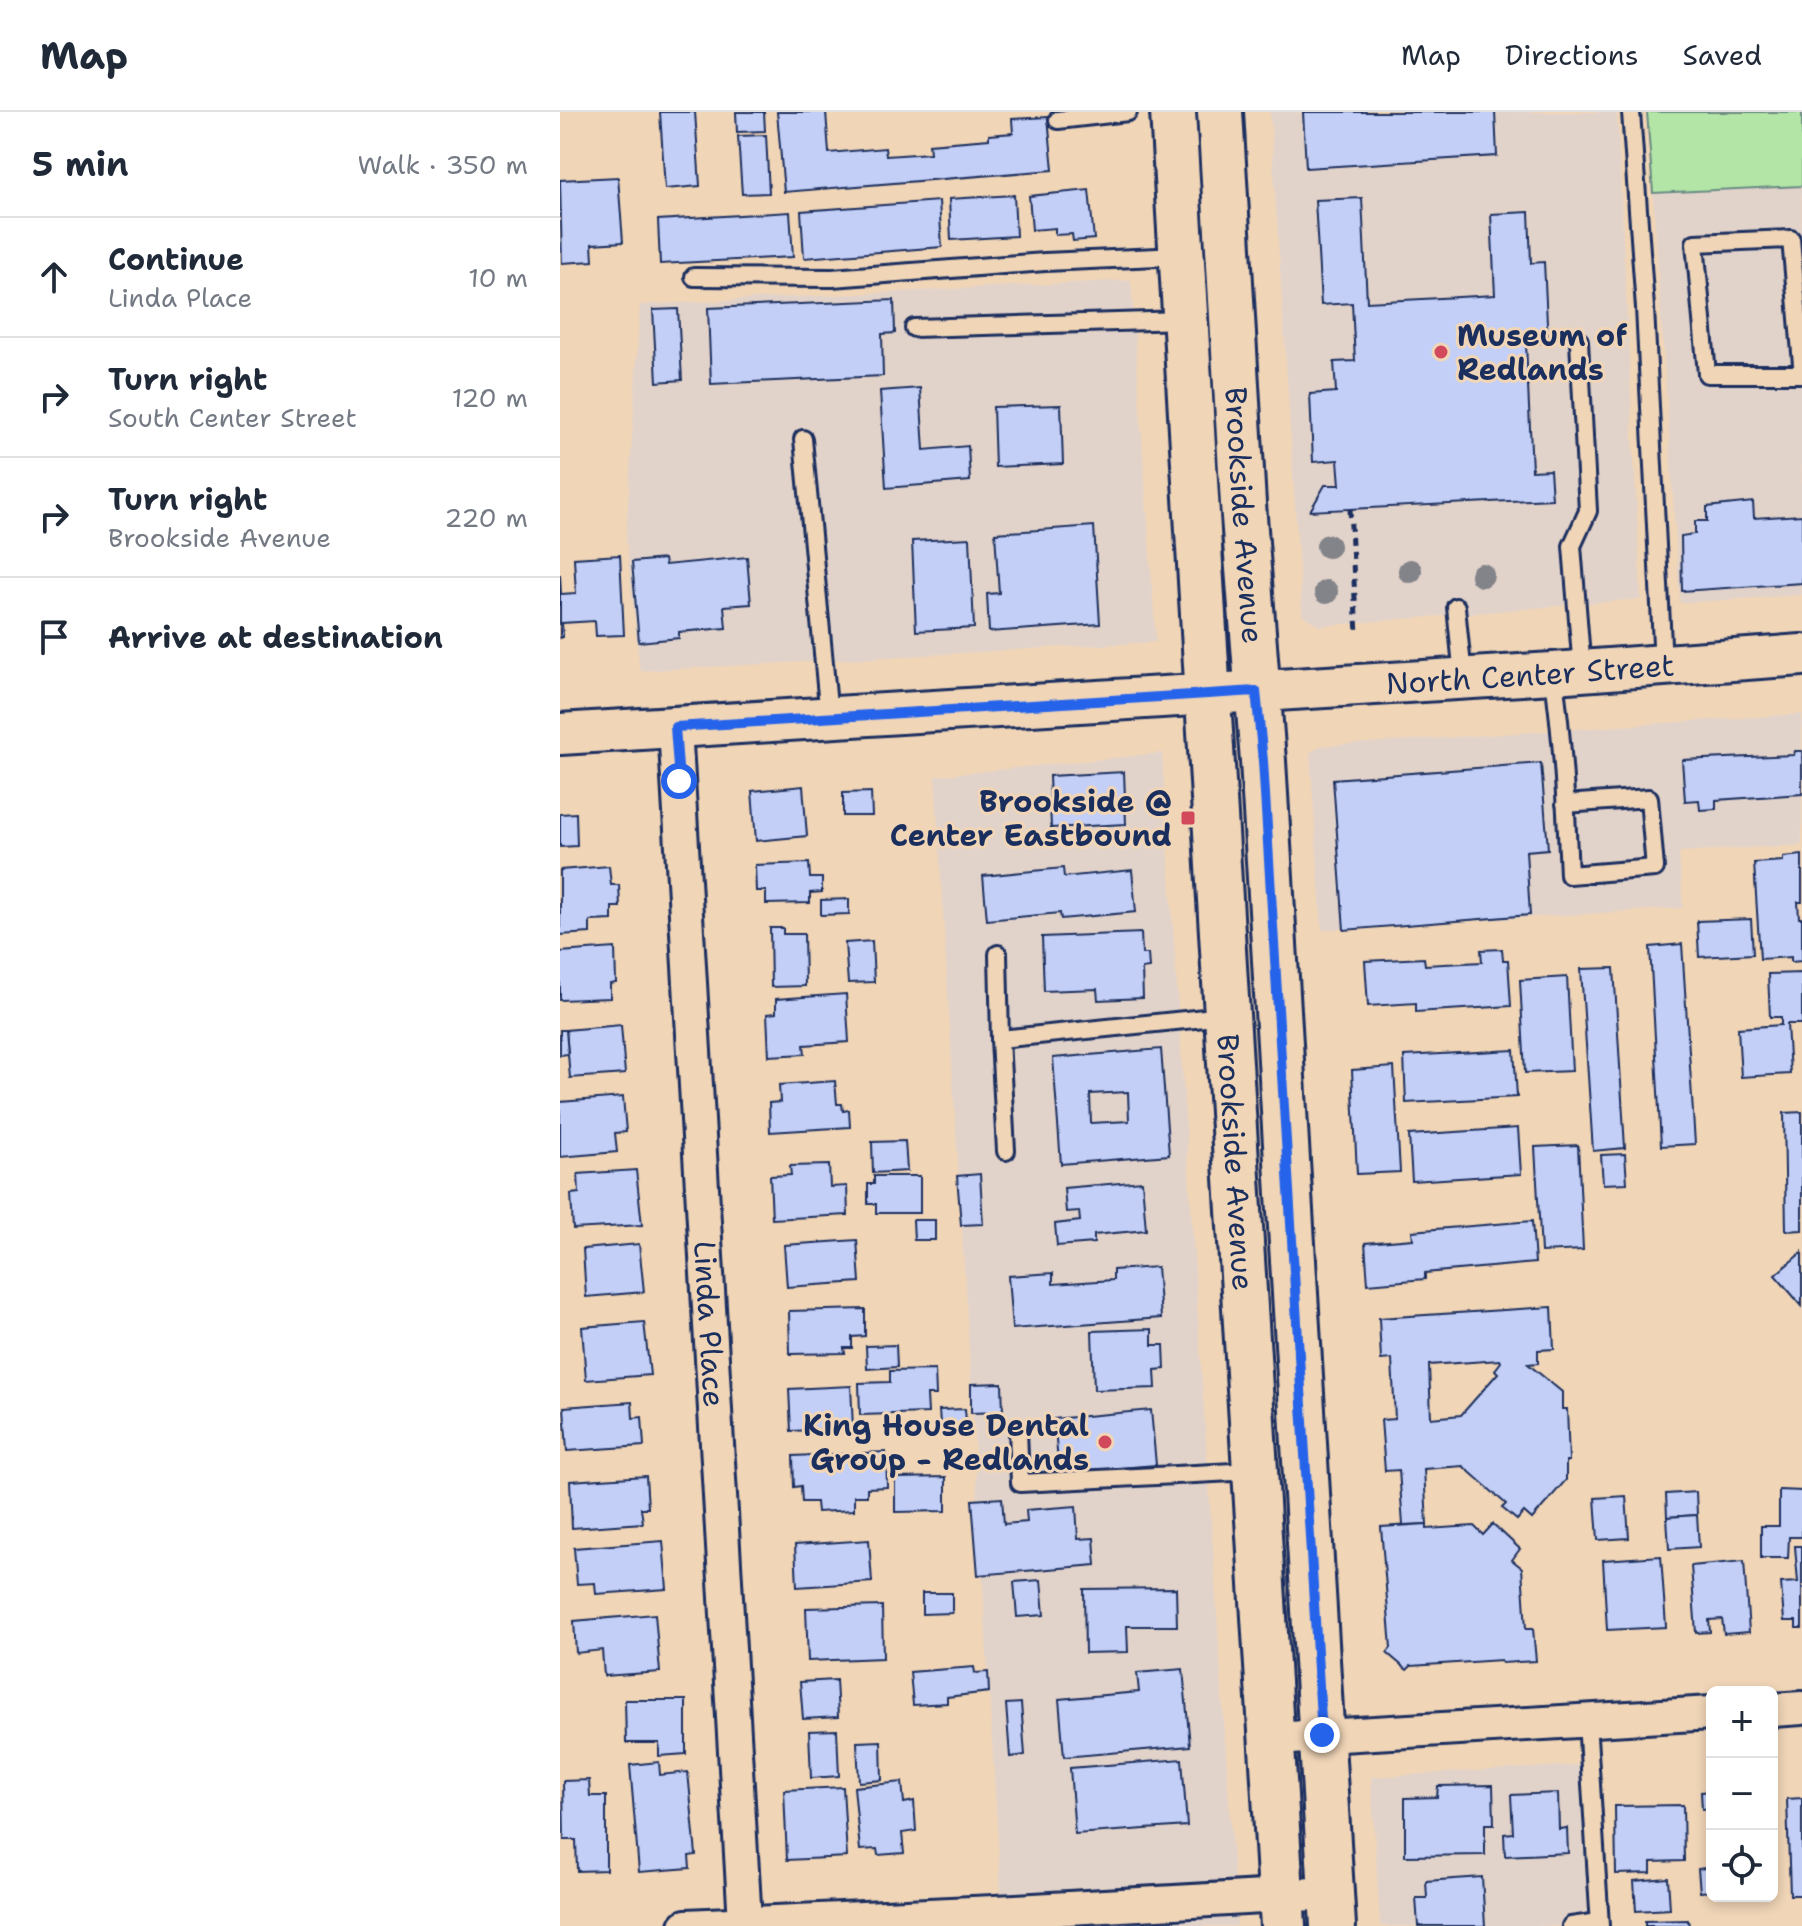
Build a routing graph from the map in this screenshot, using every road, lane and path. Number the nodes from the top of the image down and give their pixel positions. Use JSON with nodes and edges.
{"nodes":[{"id":1,"x":1128,"y":112,"type":"edge"},
{"id":2,"x":1173,"y":112,"type":"edge"},
{"id":3,"x":1220,"y":112,"type":"edge"},
{"id":4,"x":1631,"y":112,"type":"edge"},
{"id":5,"x":1058,"y":120,"type":"dead end"},
{"id":6,"x":1181,"y":256,"type":"junction"},
{"id":7,"x":694,"y":277,"type":"dead end"},
{"id":8,"x":1186,"y":320,"type":"junction"},
{"id":9,"x":914,"y":328,"type":"dead end"},
{"id":10,"x":1579,"y":341,"type":"dead end"},
{"id":11,"x":1802,"y":364,"type":"edge"},
{"id":12,"x":1802,"y":374,"type":"edge"},
{"id":13,"x":803,"y":439,"type":"dead end"},
{"id":14,"x":1350,"y":509,"type":"dead end"},
{"id":15,"x":1456,"y":607,"type":"dead end"},
{"id":16,"x":1357,"y":634,"type":"dead end"},
{"id":17,"x":1802,"y":655,"type":"edge"},
{"id":18,"x":1663,"y":664,"type":"junction"},
{"id":19,"x":1568,"y":672,"type":"junction"},
{"id":20,"x":1463,"y":679,"type":"junction"},
{"id":21,"x":1256,"y":691,"type":"junction"},
{"id":22,"x":1208,"y":693,"type":"junction"},
{"id":23,"x":829,"y":717,"type":"junction"},
{"id":24,"x":675,"y":727,"type":"junction"},
{"id":25,"x":560,"y":734,"type":"edge"},
{"id":26,"x":1565,"y":804,"type":"junction"},
{"id":27,"x":998,"y":954,"type":"dead end"},
{"id":28,"x":1225,"y":1016,"type":"junction"},
{"id":29,"x":1000,"y":1039,"type":"junction"},
{"id":30,"x":1006,"y":1151,"type":"dead end"},
{"id":31,"x":1018,"y":1430,"type":"dead end"},
{"id":32,"x":1253,"y":1471,"type":"junction"},
{"id":33,"x":1802,"y":1708,"type":"edge"},
{"id":34,"x":1778,"y":1710,"type":"edge"},
{"id":35,"x":1706,"y":1713,"type":"edge"},
{"id":36,"x":1587,"y":1721,"type":"junction"},
{"id":37,"x":1322,"y":1735,"type":"junction"},
{"id":38,"x":1273,"y":1739,"type":"junction"},
{"id":39,"x":1332,"y":1909,"type":"edge"},
{"id":40,"x":1282,"y":1910,"type":"edge"},
{"id":41,"x":1016,"y":1919,"type":"edge"},
{"id":42,"x":745,"y":1922,"type":"junction"},
{"id":43,"x":1600,"y":1924,"type":"edge"},
{"id":44,"x":686,"y":1926,"type":"edge"},
{"id":45,"x":1571,"y":1926,"type":"edge"}],
"edges":[{"from":1,"to":5,"type":"lane"},
{"from":2,"to":6,"type":"main road","name":"Brookside Avenue"},
{"from":3,"to":21,"type":"main road","name":"Brookside Avenue"},
{"from":4,"to":18,"type":"lane"},
{"from":6,"to":7,"type":"lane"},
{"from":6,"to":8,"type":"main road","name":"Brookside Avenue"},
{"from":8,"to":9,"type":"lane"},
{"from":8,"to":22,"type":"main road","name":"Brookside Avenue"},
{"from":10,"to":19,"type":"lane"},
{"from":11,"to":12,"type":"lane"},
{"from":13,"to":23,"type":"lane"},
{"from":14,"to":16,"type":"path"},
{"from":15,"to":20,"type":"lane"},
{"from":17,"to":18,"type":"street","name":"North Center Street"},
{"from":18,"to":19,"type":"street","name":"North Center Street"},
{"from":19,"to":20,"type":"street","name":"North Center Street"},
{"from":19,"to":26,"type":"lane"},
{"from":20,"to":21,"type":"street","name":"North Center Street"},
{"from":21,"to":22,"type":"street","name":"North Center Street"},
{"from":21,"to":37,"type":"main road","name":"Brookside Avenue"},
{"from":22,"to":23,"type":"street","name":"North Center Street"},
{"from":22,"to":28,"type":"main road","name":"Brookside Avenue"},
{"from":23,"to":24,"type":"street","name":"North Center Street"},
{"from":24,"to":25,"type":"street","name":"North Center Street"},
{"from":24,"to":42,"type":"street","name":"Linda Place"},
{"from":26,"to":26,"type":"lane"},
{"from":27,"to":29,"type":"lane"},
{"from":28,"to":29,"type":"lane"},
{"from":28,"to":32,"type":"main road","name":"Brookside Avenue"},
{"from":29,"to":30,"type":"lane"},
{"from":31,"to":32,"type":"lane"},
{"from":32,"to":38,"type":"main road","name":"Brookside Avenue"},
{"from":33,"to":34,"type":"street"},
{"from":35,"to":36,"type":"street"},
{"from":36,"to":37,"type":"street"},
{"from":36,"to":43,"type":"lane"},
{"from":37,"to":38,"type":"street"},
{"from":37,"to":39,"type":"main road","name":"Brookside Avenue"},
{"from":38,"to":40,"type":"main road","name":"Brookside Avenue"},
{"from":39,"to":40,"type":"street"},
{"from":40,"to":41,"type":"street"},
{"from":41,"to":42,"type":"street"},
{"from":42,"to":44,"type":"street"},
{"from":43,"to":45,"type":"lane"}]}
